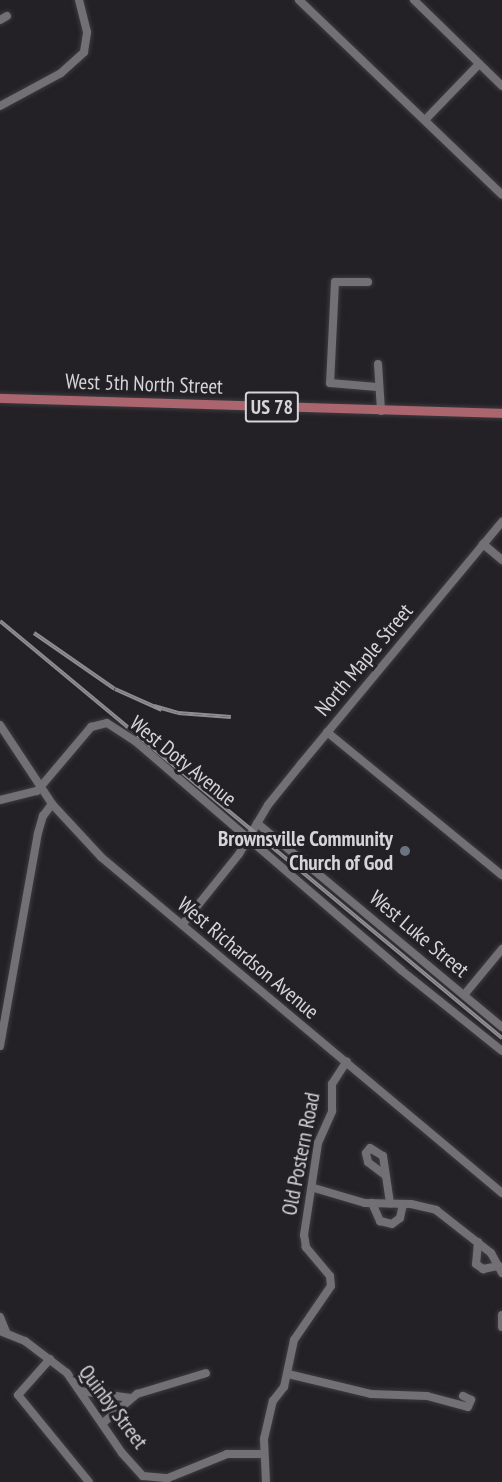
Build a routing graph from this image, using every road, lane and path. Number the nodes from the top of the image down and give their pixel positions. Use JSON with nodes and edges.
{"nodes":[{"id":1,"x":79,"y":0,"type":"edge"},
{"id":2,"x":299,"y":0,"type":"edge"},
{"id":3,"x":414,"y":0,"type":"edge"},
{"id":4,"x":479,"y":64,"type":"junction"},
{"id":5,"x":502,"y":86,"type":"edge"},
{"id":6,"x":0,"y":106,"type":"edge"},
{"id":7,"x":425,"y":120,"type":"junction"},
{"id":8,"x":502,"y":195,"type":"edge"},
{"id":9,"x":368,"y":282,"type":"dead end"},
{"id":10,"x":378,"y":364,"type":"dead end"},
{"id":11,"x":377,"y":387,"type":"junction"},
{"id":12,"x":0,"y":398,"type":"edge"},
{"id":13,"x":381,"y":411,"type":"junction"},
{"id":14,"x":502,"y":413,"type":"edge"},
{"id":15,"x":502,"y":522,"type":"edge"},
{"id":16,"x":483,"y":544,"type":"junction"},
{"id":17,"x":502,"y":560,"type":"edge"},
{"id":18,"x":0,"y":725,"type":"edge"},
{"id":19,"x":327,"y":732,"type":"junction"},
{"id":20,"x":39,"y":788,"type":"junction"},
{"id":21,"x":0,"y":800,"type":"edge"},
{"id":22,"x":52,"y":804,"type":"junction"},
{"id":23,"x":257,"y":823,"type":"junction"},
{"id":24,"x":249,"y":838,"type":"junction"},
{"id":25,"x":502,"y":874,"type":"edge"},
{"id":26,"x":182,"y":925,"type":"junction"},
{"id":27,"x":502,"y":949,"type":"edge"},
{"id":28,"x":464,"y":995,"type":"junction"},
{"id":29,"x":502,"y":1027,"type":"edge"},
{"id":30,"x":0,"y":1046,"type":"edge"},
{"id":31,"x":502,"y":1051,"type":"edge"},
{"id":32,"x":347,"y":1061,"type":"junction"},
{"id":33,"x":385,"y":1175,"type":"dead end"},
{"id":34,"x":314,"y":1188,"type":"junction"},
{"id":35,"x":502,"y":1193,"type":"edge"},
{"id":36,"x":372,"y":1203,"type":"junction"},
{"id":37,"x":390,"y":1203,"type":"junction"},
{"id":38,"x":403,"y":1204,"type":"junction"},
{"id":39,"x":478,"y":1242,"type":"junction"},
{"id":40,"x":501,"y":1270,"type":"edge"},
{"id":41,"x":502,"y":1315,"type":"edge"},
{"id":42,"x":0,"y":1317,"type":"edge"},
{"id":43,"x":502,"y":1327,"type":"edge"},
{"id":44,"x":3,"y":1332,"type":"edge"},
{"id":45,"x":50,"y":1359,"type":"junction"},
{"id":46,"x":206,"y":1373,"type":"dead end"},
{"id":47,"x":288,"y":1374,"type":"junction"},
{"id":48,"x":80,"y":1390,"type":"junction"},
{"id":49,"x":463,"y":1396,"type":"dead end"},
{"id":50,"x":131,"y":1398,"type":"junction"},
{"id":51,"x":103,"y":1423,"type":"junction"},
{"id":52,"x":264,"y":1454,"type":"junction"},
{"id":53,"x":89,"y":1482,"type":"edge"},
{"id":54,"x":266,"y":1482,"type":"edge"}],
"edges":[{"from":1,"to":6,"type":"street"},
{"from":2,"to":7,"type":"street"},
{"from":3,"to":4,"type":"street"},
{"from":4,"to":5,"type":"street"},
{"from":4,"to":7,"type":"street"},
{"from":7,"to":8,"type":"street"},
{"from":9,"to":11,"type":"street"},
{"from":10,"to":11,"type":"street"},
{"from":11,"to":13,"type":"street"},
{"from":12,"to":13,"type":"main road","name":"West 5th North Street","number":"US 78"},
{"from":13,"to":14,"type":"main road","name":"West 5th North Street","number":"US 78"},
{"from":15,"to":16,"type":"street","name":"North Maple Street"},
{"from":16,"to":17,"type":"street"},
{"from":16,"to":19,"type":"street","name":"North Maple Street"},
{"from":18,"to":20,"type":"street","name":"West Richardson Avenue"},
{"from":19,"to":23,"type":"street","name":"North Maple Street"},
{"from":19,"to":25,"type":"street"},
{"from":20,"to":21,"type":"street"},
{"from":20,"to":22,"type":"street","name":"West Richardson Avenue"},
{"from":20,"to":24,"type":"street","name":"West Doty Avenue"},
{"from":22,"to":26,"type":"street","name":"West Richardson Avenue"},
{"from":22,"to":30,"type":"street"},
{"from":23,"to":24,"type":"street","name":"North Maple Street"},
{"from":23,"to":28,"type":"street","name":"West Luke Street"},
{"from":24,"to":26,"type":"street","name":"North Maple Street"},
{"from":24,"to":31,"type":"street","name":"West Doty Avenue"},
{"from":26,"to":32,"type":"street","name":"West Richardson Avenue"},
{"from":27,"to":28,"type":"street"},
{"from":28,"to":29,"type":"street","name":"West Luke Street"},
{"from":32,"to":34,"type":"street","name":"Old Postern Road"},
{"from":32,"to":35,"type":"street","name":"West Richardson Avenue"},
{"from":33,"to":37,"type":"street"},
{"from":34,"to":36,"type":"street"},
{"from":34,"to":47,"type":"street","name":"Old Postern Road"},
{"from":36,"to":37,"type":"street"},
{"from":36,"to":38,"type":"street"},
{"from":37,"to":38,"type":"street"},
{"from":38,"to":39,"type":"street"},
{"from":39,"to":40,"type":"street"},
{"from":39,"to":40,"type":"street"},
{"from":41,"to":43,"type":"street"},
{"from":42,"to":44,"type":"street","name":"Quinby Street"},
{"from":44,"to":45,"type":"street","name":"Quinby Street"},
{"from":45,"to":48,"type":"street","name":"Quinby Street"},
{"from":45,"to":53,"type":"street"},
{"from":46,"to":50,"type":"street"},
{"from":47,"to":49,"type":"street"},
{"from":47,"to":52,"type":"street","name":"Old Postern Road"},
{"from":48,"to":50,"type":"street"},
{"from":48,"to":51,"type":"street","name":"Quinby Street"},
{"from":50,"to":51,"type":"street"},
{"from":51,"to":52,"type":"street","name":"Quinby Street"},
{"from":52,"to":54,"type":"street","name":"Old Postern Road"}]}
